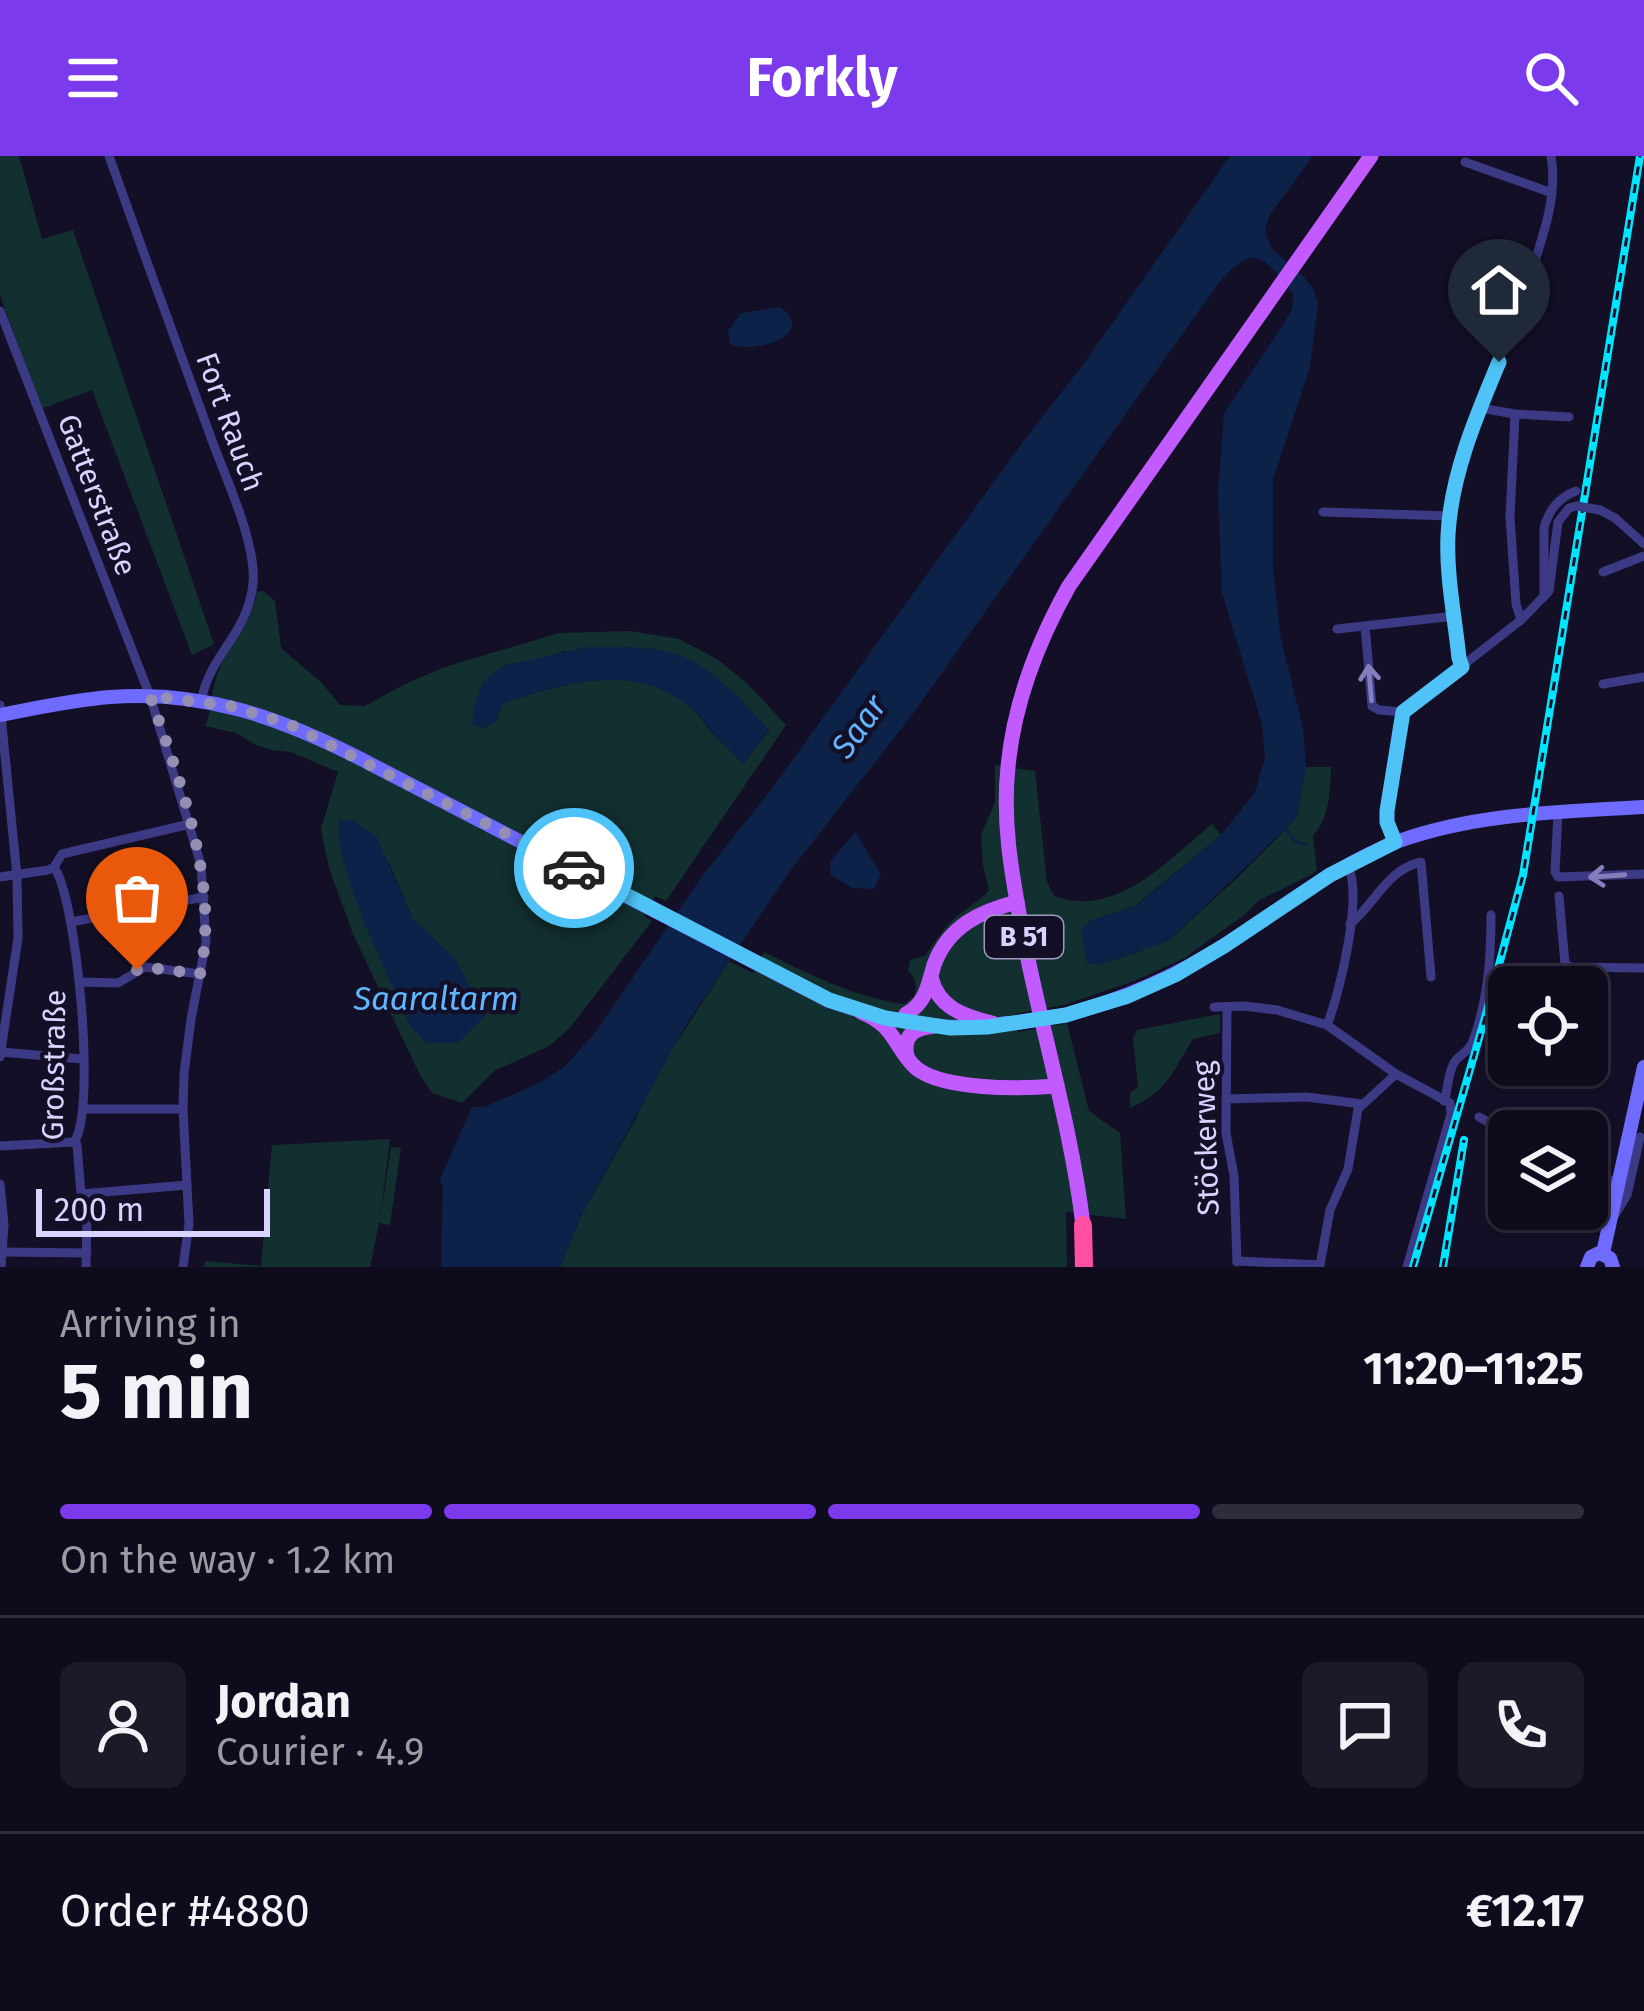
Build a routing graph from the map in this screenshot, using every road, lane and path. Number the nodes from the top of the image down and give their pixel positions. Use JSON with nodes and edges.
{"nodes":[{"id":1,"x":109,"y":156,"type":"edge"},
{"id":2,"x":1371,"y":156,"type":"edge"},
{"id":3,"x":1551,"y":156,"type":"edge"},
{"id":4,"x":1465,"y":162,"type":"dead end"},
{"id":5,"x":1552,"y":194,"type":"junction"},
{"id":6,"x":0,"y":311,"type":"edge"},
{"id":7,"x":1480,"y":408,"type":"junction"},
{"id":8,"x":1515,"y":414,"type":"junction"},
{"id":9,"x":1569,"y":417,"type":"dead end"},
{"id":10,"x":1576,"y":491,"type":"dead end"},
{"id":11,"x":1323,"y":512,"type":"dead end"},
{"id":12,"x":1450,"y":516,"type":"junction"},
{"id":13,"x":1644,"y":544,"type":"edge"},
{"id":14,"x":1644,"y":556,"type":"edge"},
{"id":15,"x":1603,"y":572,"type":"dead end"},
{"id":16,"x":1544,"y":596,"type":"junction"},
{"id":17,"x":1455,"y":616,"type":"junction"},
{"id":18,"x":1520,"y":620,"type":"junction"},
{"id":19,"x":1365,"y":626,"type":"junction"},
{"id":20,"x":1337,"y":629,"type":"dead end"},
{"id":21,"x":1462,"y":667,"type":"junction"},
{"id":22,"x":1644,"y":677,"type":"edge"},
{"id":23,"x":1603,"y":684,"type":"dead end"},
{"id":24,"x":150,"y":696,"type":"junction"},
{"id":25,"x":201,"y":700,"type":"junction"},
{"id":26,"x":0,"y":705,"type":"edge"},
{"id":27,"x":1403,"y":712,"type":"junction"},
{"id":28,"x":1,"y":715,"type":"edge"},
{"id":29,"x":1644,"y":807,"type":"edge"},
{"id":30,"x":1558,"y":813,"type":"junction"},
{"id":31,"x":190,"y":824,"type":"junction"},
{"id":32,"x":1395,"y":842,"type":"junction"},
{"id":33,"x":1348,"y":866,"type":"junction"},
{"id":34,"x":54,"y":867,"type":"junction"},
{"id":35,"x":1644,"y":874,"type":"edge"},
{"id":36,"x":17,"y":876,"type":"junction"},
{"id":37,"x":0,"y":877,"type":"edge"},
{"id":38,"x":1559,"y":896,"type":"dead end"},
{"id":39,"x":204,"y":897,"type":"junction"},
{"id":40,"x":1017,"y":902,"type":"junction"},
{"id":41,"x":1490,"y":915,"type":"dead end"},
{"id":42,"x":70,"y":922,"type":"junction"},
{"id":43,"x":1350,"y":923,"type":"junction"},
{"id":44,"x":1644,"y":968,"type":"edge"},
{"id":45,"x":200,"y":974,"type":"junction"},
{"id":46,"x":931,"y":977,"type":"junction"},
{"id":47,"x":1431,"y":977,"type":"dead end"},
{"id":48,"x":788,"y":978,"type":"junction"},
{"id":49,"x":80,"y":982,"type":"junction"},
{"id":50,"x":1214,"y":1007,"type":"dead end"},
{"id":51,"x":1227,"y":1007,"type":"junction"},
{"id":52,"x":861,"y":1012,"type":"junction"},
{"id":53,"x":906,"y":1014,"type":"junction"},
{"id":54,"x":1005,"y":1023,"type":"junction"},
{"id":55,"x":1327,"y":1025,"type":"junction"},
{"id":56,"x":934,"y":1027,"type":"junction"},
{"id":57,"x":0,"y":1054,"type":"edge"},
{"id":58,"x":82,"y":1059,"type":"junction"},
{"id":59,"x":908,"y":1059,"type":"junction"},
{"id":60,"x":1644,"y":1067,"type":"edge"},
{"id":61,"x":1396,"y":1074,"type":"junction"},
{"id":62,"x":1057,"y":1086,"type":"junction"},
{"id":63,"x":1226,"y":1099,"type":"junction"},
{"id":64,"x":1447,"y":1102,"type":"junction"},
{"id":65,"x":1362,"y":1104,"type":"junction"},
{"id":66,"x":84,"y":1108,"type":"junction"},
{"id":67,"x":183,"y":1109,"type":"junction"},
{"id":68,"x":1479,"y":1117,"type":"dead end"},
{"id":69,"x":1488,"y":1122,"type":"edge"},
{"id":70,"x":1638,"y":1137,"type":"edge"},
{"id":71,"x":74,"y":1142,"type":"junction"},
{"id":72,"x":0,"y":1145,"type":"edge"},
{"id":73,"x":1608,"y":1180,"type":"edge"},
{"id":74,"x":0,"y":1184,"type":"edge"},
{"id":75,"x":1618,"y":1184,"type":"junction"},
{"id":76,"x":187,"y":1185,"type":"junction"},
{"id":77,"x":81,"y":1194,"type":"junction"},
{"id":78,"x":1609,"y":1222,"type":"junction"},
{"id":79,"x":1083,"y":1225,"type":"joint"},
{"id":80,"x":3,"y":1252,"type":"edge"},
{"id":81,"x":87,"y":1253,"type":"junction"},
{"id":82,"x":1610,"y":1262,"type":"edge"},
{"id":83,"x":1237,"y":1264,"type":"edge"},
{"id":84,"x":1,"y":1267,"type":"edge"},
{"id":85,"x":86,"y":1267,"type":"edge"},
{"id":86,"x":183,"y":1267,"type":"edge"},
{"id":87,"x":1084,"y":1267,"type":"edge"},
{"id":88,"x":1407,"y":1267,"type":"edge"},
{"id":89,"x":1587,"y":1267,"type":"edge"},
{"id":90,"x":1626,"y":1267,"type":"edge"}],
"edges":[{"from":1,"to":25,"type":"street","name":"Fort Rauch"},
{"from":2,"to":40,"type":"main road","number":"B 51"},
{"from":3,"to":5,"type":"street"},
{"from":4,"to":5,"type":"street"},
{"from":5,"to":7,"type":"street"},
{"from":6,"to":24,"type":"street","name":"Gatterstraße"},
{"from":7,"to":8,"type":"street"},
{"from":7,"to":12,"type":"street"},
{"from":8,"to":9,"type":"street"},
{"from":8,"to":18,"type":"street"},
{"from":10,"to":16,"type":"street"},
{"from":11,"to":12,"type":"street"},
{"from":12,"to":17,"type":"street"},
{"from":13,"to":16,"type":"street","bridge":true},
{"from":14,"to":15,"type":"street"},
{"from":16,"to":18,"type":"street"},
{"from":17,"to":19,"type":"street"},
{"from":17,"to":21,"type":"street"},
{"from":18,"to":21,"type":"street"},
{"from":19,"to":20,"type":"street"},
{"from":27,"to":19,"type":"street","one_way":true},
{"from":21,"to":27,"type":"street"},
{"from":22,"to":23,"type":"street"},
{"from":24,"to":25,"type":"main road"},
{"from":24,"to":28,"type":"main road"},
{"from":24,"to":31,"type":"street","name":"Gatterstraße"},
{"from":25,"to":48,"type":"main road"},
{"from":26,"to":28,"type":"street"},
{"from":27,"to":32,"type":"street"},
{"from":28,"to":36,"type":"street"},
{"from":29,"to":30,"type":"main road"},
{"from":30,"to":32,"type":"main road"},
{"from":35,"to":30,"type":"street","one_way":true},
{"from":31,"to":34,"type":"street"},
{"from":31,"to":39,"type":"street","name":"Gatterstraße"},
{"from":32,"to":33,"type":"main road"},
{"from":33,"to":43,"type":"street"},
{"from":33,"to":54,"type":"main road","bridge":true},
{"from":34,"to":36,"type":"street"},
{"from":34,"to":42,"type":"street","name":"Großstraße"},
{"from":36,"to":37,"type":"street"},
{"from":36,"to":57,"type":"street"},
{"from":38,"to":44,"type":"street"},
{"from":39,"to":42,"type":"street"},
{"from":39,"to":45,"type":"street","name":"Gatterstraße"},
{"from":40,"to":46,"type":"main road"},
{"from":40,"to":62,"type":"main road","number":"B 51"},
{"from":41,"to":64,"type":"street"},
{"from":42,"to":49,"type":"street","name":"Großstraße"},
{"from":43,"to":47,"type":"street"},
{"from":43,"to":55,"type":"street"},
{"from":45,"to":49,"type":"street"},
{"from":45,"to":67,"type":"street","name":"Gatterstraße"},
{"from":46,"to":53,"type":"main road"},
{"from":46,"to":54,"type":"main road"},
{"from":48,"to":52,"type":"main road"},
{"from":48,"to":53,"type":"main road"},
{"from":49,"to":58,"type":"street","name":"Großstraße"},
{"from":50,"to":51,"type":"street"},
{"from":51,"to":55,"type":"street"},
{"from":51,"to":63,"type":"street","name":"Stöckerweg"},
{"from":52,"to":56,"type":"main road"},
{"from":52,"to":59,"type":"main road"},
{"from":53,"to":54,"type":"main road"},
{"from":54,"to":56,"type":"main road"},
{"from":55,"to":61,"type":"street"},
{"from":56,"to":59,"type":"main road"},
{"from":57,"to":58,"type":"street"},
{"from":58,"to":66,"type":"street","name":"Großstraße"},
{"from":59,"to":62,"type":"main road"},
{"from":60,"to":70,"type":"main road"},
{"from":61,"to":64,"type":"street"},
{"from":61,"to":65,"type":"street"},
{"from":62,"to":79,"type":"main road","number":"B 51"},
{"from":63,"to":65,"type":"street"},
{"from":63,"to":83,"type":"street","name":"Stöckerweg"},
{"from":64,"to":88,"type":"street"},
{"from":65,"to":83,"type":"street"},
{"from":66,"to":67,"type":"street"},
{"from":66,"to":71,"type":"street","name":"Großstraße"},
{"from":67,"to":76,"type":"street","name":"Gatterstraße"},
{"from":68,"to":69,"type":"street"},
{"from":70,"to":75,"type":"main road"},
{"from":70,"to":78,"type":"street"},
{"from":71,"to":72,"type":"street"},
{"from":71,"to":77,"type":"street","name":"Großstraße"},
{"from":73,"to":75,"type":"street"},
{"from":74,"to":80,"type":"street"},
{"from":75,"to":78,"type":"main road"},
{"from":76,"to":77,"type":"street"},
{"from":76,"to":86,"type":"street","name":"Gatterstraße"},
{"from":77,"to":81,"type":"street","name":"Großstraße"},
{"from":78,"to":82,"type":"main road"},
{"from":79,"to":87,"type":"highway","number":"B 51"},
{"from":80,"to":81,"type":"street"},
{"from":80,"to":84,"type":"street"},
{"from":81,"to":85,"type":"street","name":"Großstraße"},
{"from":82,"to":89,"type":"main road"},
{"from":82,"to":90,"type":"main road"}]}
